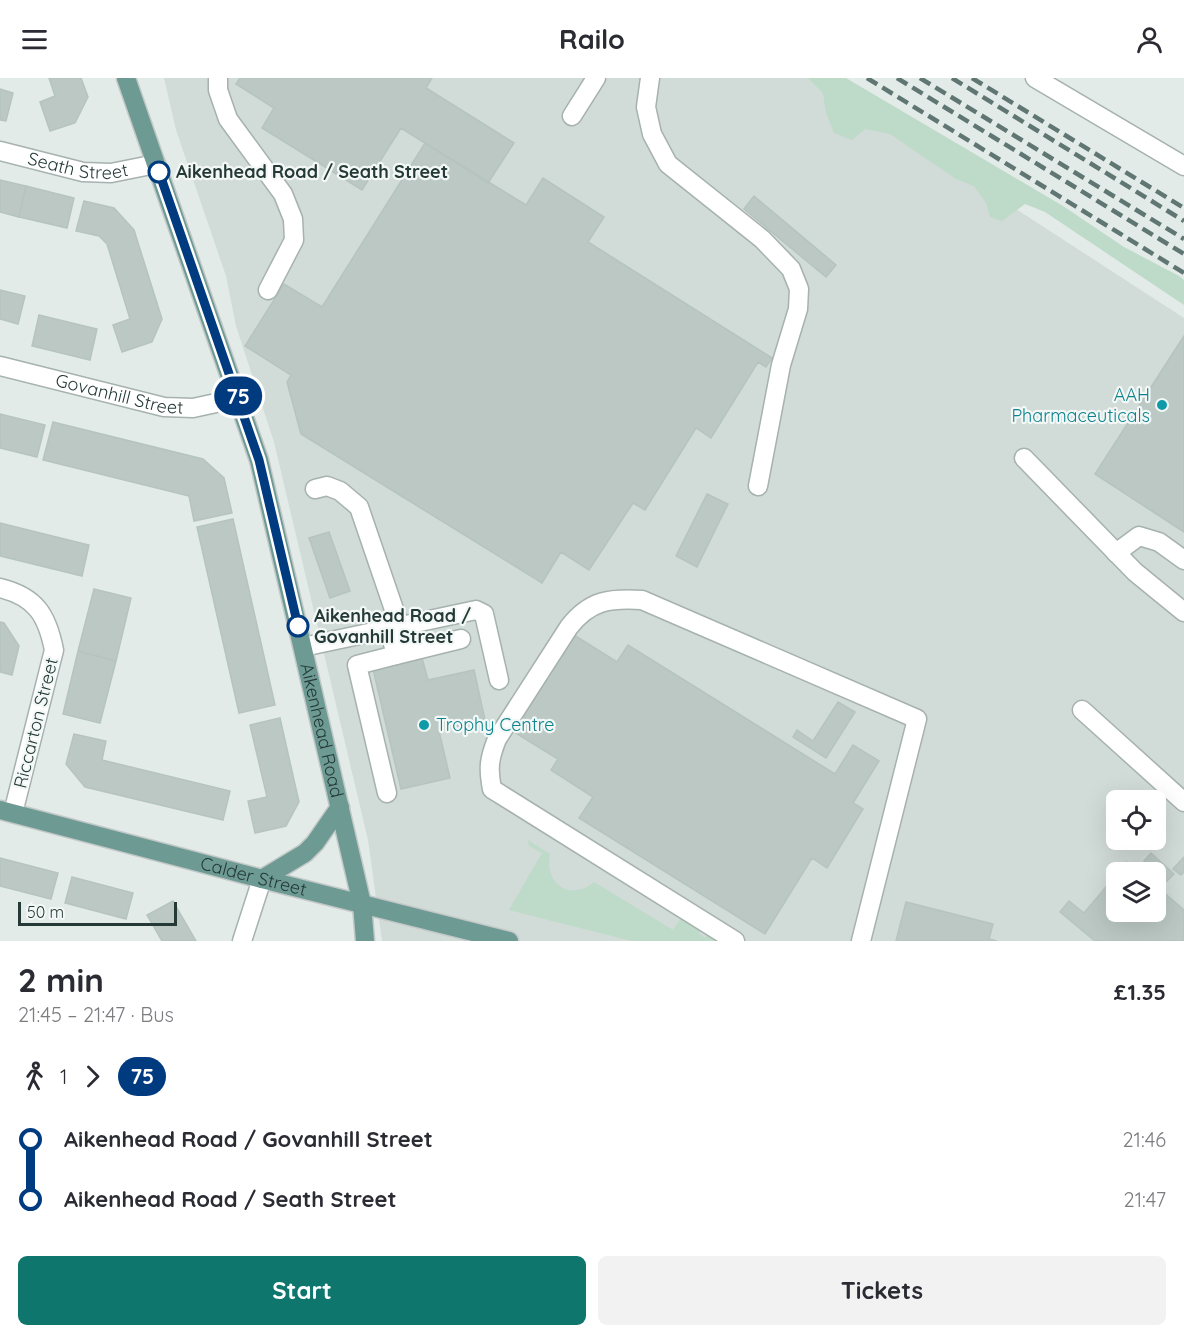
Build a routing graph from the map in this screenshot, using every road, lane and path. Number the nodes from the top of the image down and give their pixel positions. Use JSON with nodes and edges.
{"nodes":[{"id":1,"x":126,"y":78,"type":"edge"},
{"id":2,"x":218,"y":78,"type":"edge"},
{"id":3,"x":596,"y":78,"type":"edge"},
{"id":4,"x":650,"y":78,"type":"edge"},
{"id":5,"x":1035,"y":78,"type":"edge"},
{"id":6,"x":572,"y":116,"type":"dead end"},
{"id":7,"x":0,"y":151,"type":"edge"},
{"id":8,"x":156,"y":164,"type":"junction"},
{"id":9,"x":1184,"y":166,"type":"edge"},
{"id":10,"x":268,"y":290,"type":"dead end"},
{"id":11,"x":0,"y":366,"type":"edge"},
{"id":12,"x":239,"y":398,"type":"junction"},
{"id":13,"x":1024,"y":458,"type":"dead end"},
{"id":14,"x":758,"y":486,"type":"dead end"},
{"id":15,"x":315,"y":489,"type":"dead end"},
{"id":16,"x":1116,"y":553,"type":"junction"},
{"id":17,"x":1184,"y":560,"type":"edge"},
{"id":18,"x":0,"y":588,"type":"edge"},
{"id":19,"x":1184,"y":612,"type":"edge"},
{"id":20,"x":395,"y":628,"type":"junction"},
{"id":21,"x":460,"y":639,"type":"dead end"},
{"id":22,"x":303,"y":647,"type":"junction"},
{"id":23,"x":396,"y":655,"type":"junction"},
{"id":24,"x":499,"y":681,"type":"dead end"},
{"id":25,"x":1082,"y":710,"type":"dead end"},
{"id":26,"x":387,"y":793,"type":"dead end"},
{"id":27,"x":1184,"y":802,"type":"edge"},
{"id":28,"x":340,"y":807,"type":"junction"},
{"id":29,"x":6,"y":811,"type":"edge"},
{"id":30,"x":262,"y":879,"type":"junction"},
{"id":31,"x":362,"y":904,"type":"junction"},
{"id":32,"x":242,"y":941,"type":"edge"},
{"id":33,"x":365,"y":941,"type":"edge"},
{"id":34,"x":509,"y":941,"type":"edge"},
{"id":35,"x":735,"y":941,"type":"edge"},
{"id":36,"x":861,"y":941,"type":"edge"}],
"edges":[{"from":1,"to":8,"type":"main road","name":"Aikenhead Road"},
{"from":2,"to":10,"type":"street"},
{"from":3,"to":6,"type":"street"},
{"from":4,"to":14,"type":"street"},
{"from":5,"to":9,"type":"street"},
{"from":7,"to":8,"type":"street","name":"Seath Street"},
{"from":8,"to":12,"type":"main road","name":"Aikenhead Road"},
{"from":11,"to":12,"type":"street","name":"Govanhill Street"},
{"from":12,"to":22,"type":"main road","name":"Aikenhead Road"},
{"from":13,"to":16,"type":"street"},
{"from":15,"to":20,"type":"street"},
{"from":16,"to":17,"type":"street"},
{"from":16,"to":19,"type":"street"},
{"from":18,"to":29,"type":"street","name":"Riccarton Street"},
{"from":20,"to":22,"type":"street"},
{"from":20,"to":23,"type":"street"},
{"from":20,"to":24,"type":"street"},
{"from":21,"to":23,"type":"street"},
{"from":22,"to":28,"type":"main road","name":"Aikenhead Road"},
{"from":23,"to":26,"type":"street"},
{"from":25,"to":27,"type":"street"},
{"from":28,"to":30,"type":"main road"},
{"from":28,"to":31,"type":"main road","name":"Aikenhead Road"},
{"from":29,"to":30,"type":"main road","name":"Calder Street"},
{"from":30,"to":31,"type":"main road","name":"Calder Street"},
{"from":30,"to":32,"type":"street"},
{"from":31,"to":33,"type":"main road","name":"Aikenhead Road"},
{"from":31,"to":34,"type":"main road","name":"Calder Street"},
{"from":35,"to":36,"type":"street"}]}
